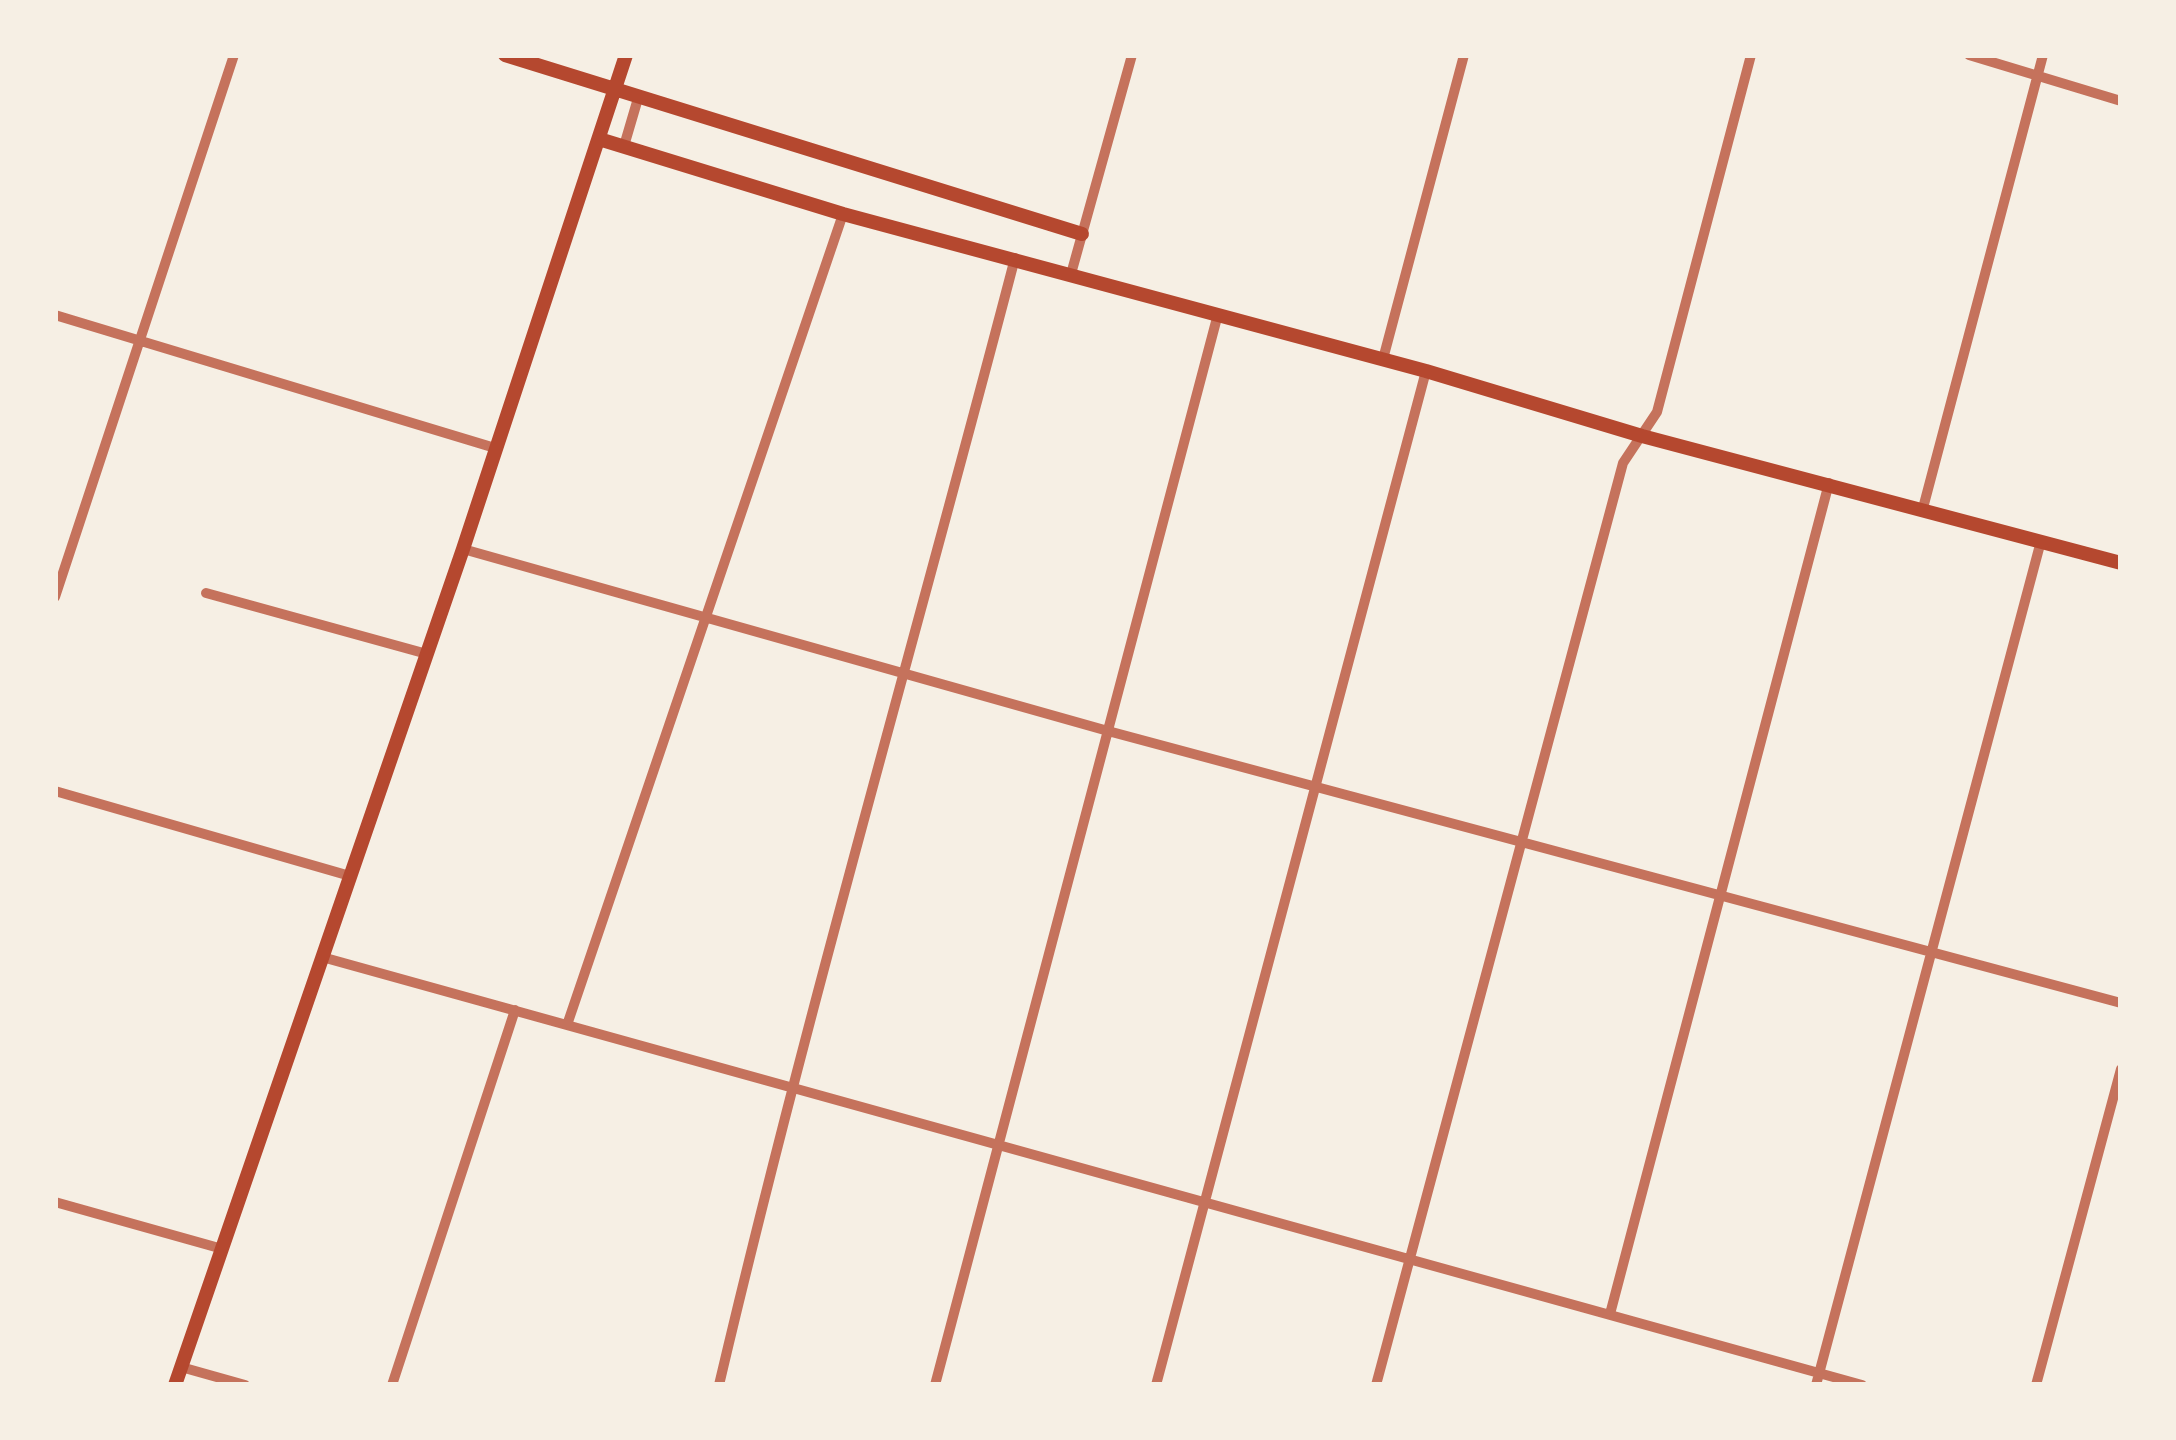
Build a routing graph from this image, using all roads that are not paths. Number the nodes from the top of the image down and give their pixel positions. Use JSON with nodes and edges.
{"nodes":[{"id":1,"x":234,"y":55,"type":"edge"},
{"id":2,"x":504,"y":55,"type":"edge"},
{"id":3,"x":626,"y":55,"type":"edge"},
{"id":4,"x":1132,"y":55,"type":"edge"},
{"id":5,"x":1464,"y":55,"type":"edge"},
{"id":6,"x":1751,"y":55,"type":"edge"},
{"id":7,"x":1969,"y":55,"type":"edge"},
{"id":8,"x":2043,"y":55,"type":"edge"},
{"id":9,"x":2038,"y":76,"type":"junction"},
{"id":10,"x":615,"y":88,"type":"junction"},
{"id":11,"x":640,"y":95,"type":"junction"},
{"id":12,"x":2121,"y":101,"type":"edge"},
{"id":13,"x":598,"y":139,"type":"junction"},
{"id":14,"x":624,"y":146,"type":"junction"},
{"id":15,"x":843,"y":214,"type":"junction"},
{"id":16,"x":1082,"y":234,"type":"junction"},
{"id":17,"x":1015,"y":258,"type":"junction"},
{"id":18,"x":1071,"y":274,"type":"junction"},
{"id":19,"x":1218,"y":314,"type":"junction"},
{"id":20,"x":55,"y":316,"type":"edge"},
{"id":21,"x":138,"y":341,"type":"junction"},
{"id":22,"x":1383,"y":359,"type":"junction"},
{"id":23,"x":1426,"y":371,"type":"junction"},
{"id":24,"x":1642,"y":436,"type":"junction"},
{"id":25,"x":495,"y":448,"type":"junction"},
{"id":26,"x":1829,"y":483,"type":"junction"},
{"id":27,"x":1923,"y":508,"type":"junction"},
{"id":28,"x":2040,"y":541,"type":"junction"},
{"id":29,"x":463,"y":548,"type":"junction"},
{"id":30,"x":2121,"y":563,"type":"edge"},
{"id":31,"x":206,"y":592,"type":"dead end"},
{"id":32,"x":55,"y":598,"type":"edge"},
{"id":33,"x":707,"y":618,"type":"junction"},
{"id":34,"x":426,"y":654,"type":"junction"},
{"id":35,"x":907,"y":674,"type":"junction"},
{"id":36,"x":1108,"y":731,"type":"junction"},
{"id":37,"x":1316,"y":787,"type":"junction"},
{"id":38,"x":55,"y":791,"type":"edge"},
{"id":39,"x":1521,"y":843,"type":"junction"},
{"id":40,"x":350,"y":876,"type":"junction"},
{"id":41,"x":1722,"y":896,"type":"junction"},
{"id":42,"x":1932,"y":951,"type":"junction"},
{"id":43,"x":322,"y":957,"type":"junction"},
{"id":44,"x":2121,"y":1002,"type":"edge"},
{"id":45,"x":515,"y":1010,"type":"junction"},
{"id":46,"x":568,"y":1025,"type":"junction"},
{"id":47,"x":2121,"y":1069,"type":"edge"},
{"id":48,"x":790,"y":1086,"type":"junction"},
{"id":49,"x":998,"y":1146,"type":"junction"},
{"id":50,"x":55,"y":1202,"type":"edge"},
{"id":51,"x":1203,"y":1202,"type":"junction"},
{"id":52,"x":219,"y":1248,"type":"junction"},
{"id":53,"x":1410,"y":1260,"type":"junction"},
{"id":54,"x":1610,"y":1314,"type":"junction"},
{"id":55,"x":181,"y":1367,"type":"junction"},
{"id":56,"x":1817,"y":1379,"type":"edge"},
{"id":57,"x":175,"y":1385,"type":"edge"},
{"id":58,"x":245,"y":1385,"type":"edge"},
{"id":59,"x":392,"y":1385,"type":"edge"},
{"id":60,"x":719,"y":1385,"type":"edge"},
{"id":61,"x":935,"y":1385,"type":"edge"},
{"id":62,"x":1156,"y":1385,"type":"edge"},
{"id":63,"x":1376,"y":1385,"type":"edge"},
{"id":64,"x":1862,"y":1385,"type":"edge"},
{"id":65,"x":2036,"y":1385,"type":"edge"}],
"edges":[{"from":1,"to":21,"type":"street"},
{"from":2,"to":10,"type":"main road"},
{"from":3,"to":10,"type":"main road"},
{"from":4,"to":16,"type":"street"},
{"from":5,"to":22,"type":"street"},
{"from":6,"to":24,"type":"street"},
{"from":7,"to":9,"type":"street"},
{"from":8,"to":9,"type":"street"},
{"from":9,"to":12,"type":"street"},
{"from":9,"to":27,"type":"street"},
{"from":10,"to":11,"type":"main road"},
{"from":10,"to":13,"type":"main road"},
{"from":11,"to":14,"type":"street"},
{"from":11,"to":16,"type":"main road"},
{"from":13,"to":14,"type":"main road"},
{"from":13,"to":25,"type":"main road"},
{"from":14,"to":15,"type":"main road"},
{"from":15,"to":17,"type":"main road"},
{"from":15,"to":33,"type":"street"},
{"from":16,"to":18,"type":"street"},
{"from":17,"to":18,"type":"main road"},
{"from":17,"to":35,"type":"street"},
{"from":18,"to":19,"type":"main road"},
{"from":19,"to":22,"type":"main road"},
{"from":19,"to":36,"type":"street"},
{"from":20,"to":21,"type":"street"},
{"from":21,"to":25,"type":"street"},
{"from":21,"to":32,"type":"street"},
{"from":22,"to":23,"type":"main road"},
{"from":23,"to":24,"type":"main road"},
{"from":23,"to":37,"type":"street"},
{"from":24,"to":26,"type":"main road"},
{"from":24,"to":39,"type":"street"},
{"from":25,"to":29,"type":"main road"},
{"from":26,"to":27,"type":"main road"},
{"from":26,"to":41,"type":"street"},
{"from":27,"to":28,"type":"main road"},
{"from":28,"to":30,"type":"main road"},
{"from":28,"to":42,"type":"street"},
{"from":29,"to":33,"type":"street"},
{"from":29,"to":34,"type":"main road"},
{"from":31,"to":34,"type":"street"},
{"from":33,"to":35,"type":"street"},
{"from":33,"to":46,"type":"street"},
{"from":34,"to":40,"type":"main road"},
{"from":35,"to":36,"type":"street"},
{"from":35,"to":48,"type":"street"},
{"from":36,"to":37,"type":"street"},
{"from":36,"to":49,"type":"street"},
{"from":37,"to":39,"type":"street"},
{"from":37,"to":51,"type":"street"},
{"from":38,"to":40,"type":"street"},
{"from":39,"to":41,"type":"street"},
{"from":39,"to":53,"type":"street"},
{"from":40,"to":43,"type":"main road"},
{"from":41,"to":42,"type":"street"},
{"from":41,"to":54,"type":"street"},
{"from":42,"to":44,"type":"street"},
{"from":42,"to":56,"type":"street"},
{"from":43,"to":45,"type":"street"},
{"from":43,"to":52,"type":"main road"},
{"from":45,"to":46,"type":"street"},
{"from":45,"to":59,"type":"street"},
{"from":46,"to":48,"type":"street"},
{"from":47,"to":65,"type":"street"},
{"from":48,"to":49,"type":"street"},
{"from":48,"to":60,"type":"street"},
{"from":49,"to":51,"type":"street"},
{"from":49,"to":61,"type":"street"},
{"from":50,"to":52,"type":"street"},
{"from":51,"to":53,"type":"street"},
{"from":51,"to":62,"type":"street"},
{"from":52,"to":55,"type":"main road"},
{"from":53,"to":54,"type":"street"},
{"from":53,"to":63,"type":"street"},
{"from":54,"to":56,"type":"street"},
{"from":55,"to":57,"type":"main road"},
{"from":55,"to":58,"type":"street"},
{"from":56,"to":64,"type":"street"}]}
